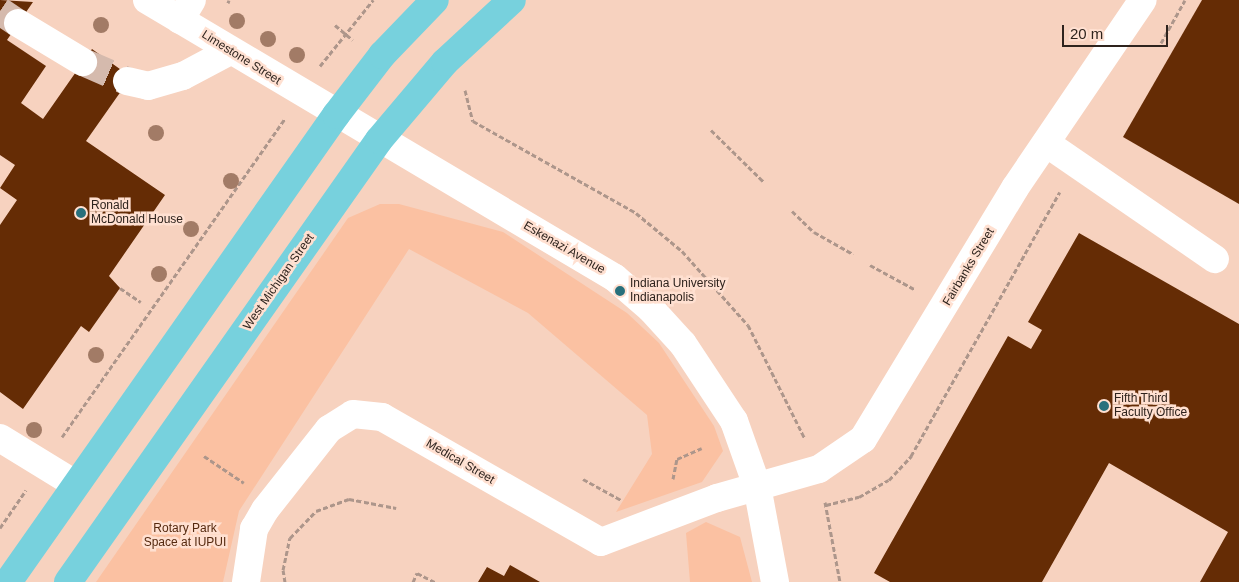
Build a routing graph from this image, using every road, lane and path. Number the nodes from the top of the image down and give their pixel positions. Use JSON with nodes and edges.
{"nodes":[{"id":1,"x":147,"y":0,"type":"edge"},
{"id":2,"x":373,"y":0,"type":"edge"},
{"id":3,"x":435,"y":0,"type":"edge"},
{"id":4,"x":512,"y":0,"type":"edge"},
{"id":5,"x":1143,"y":0,"type":"edge"},
{"id":6,"x":1185,"y":0,"type":"edge"},
{"id":7,"x":186,"y":10,"type":"edge"},
{"id":8,"x":18,"y":23,"type":"tunnel mouth"},
{"id":9,"x":335,"y":25,"type":"dead end"},
{"id":10,"x":345,"y":34,"type":"junction"},
{"id":11,"x":1161,"y":43,"type":"dead end"},
{"id":12,"x":230,"y":51,"type":"junction"},
{"id":13,"x":83,"y":62,"type":"tunnel mouth"},
{"id":14,"x":313,"y":75,"type":"dead end"},
{"id":15,"x":127,"y":82,"type":"tunnel mouth"},
{"id":16,"x":336,"y":116,"type":"junction"},
{"id":17,"x":285,"y":119,"type":"dead end"},
{"id":18,"x":711,"y":130,"type":"dead end"},
{"id":19,"x":380,"y":140,"type":"junction"},
{"id":20,"x":1046,"y":143,"type":"junction"},
{"id":21,"x":764,"y":182,"type":"dead end"},
{"id":22,"x":1065,"y":183,"type":"dead end"},
{"id":23,"x":792,"y":211,"type":"dead end"},
{"id":24,"x":853,"y":254,"type":"dead end"},
{"id":25,"x":1215,"y":259,"type":"dead end"},
{"id":26,"x":870,"y":265,"type":"dead end"},
{"id":27,"x":120,"y":288,"type":"dead end"},
{"id":28,"x":141,"y":302,"type":"dead end"},
{"id":29,"x":945,"y":306,"type":"junction"},
{"id":30,"x":0,"y":438,"type":"edge"},
{"id":31,"x":60,"y":440,"type":"dead end"},
{"id":32,"x":702,"y":448,"type":"dead end"},
{"id":33,"x":204,"y":456,"type":"dead end"},
{"id":34,"x":583,"y":479,"type":"dead end"},
{"id":35,"x":75,"y":484,"type":"junction"},
{"id":36,"x":30,"y":485,"type":"dead end"},
{"id":37,"x":664,"y":486,"type":"dead end"},
{"id":38,"x":757,"y":486,"type":"junction"},
{"id":39,"x":631,"y":498,"type":"dead end"},
{"id":40,"x":271,"y":502,"type":"junction"},
{"id":41,"x":826,"y":505,"type":"dead end"},
{"id":42,"x":396,"y":508,"type":"dead end"},
{"id":43,"x":0,"y":528,"type":"edge"},
{"id":44,"x":8,"y":582,"type":"edge"},
{"id":45,"x":68,"y":582,"type":"edge"},
{"id":46,"x":246,"y":582,"type":"edge"},
{"id":47,"x":286,"y":582,"type":"edge"},
{"id":48,"x":413,"y":582,"type":"edge"},
{"id":49,"x":435,"y":582,"type":"edge"},
{"id":50,"x":775,"y":582,"type":"edge"}],
"edges":[{"from":1,"to":7,"type":"street","name":"Limestone Street"},
{"from":2,"to":10,"type":"path"},
{"from":3,"to":16,"type":"main road"},
{"from":4,"to":19,"type":"main road","name":"West Michigan Street"},
{"from":5,"to":20,"type":"street","name":"Fairbanks Street"},
{"from":6,"to":11,"type":"path"},
{"from":7,"to":12,"type":"street","name":"Limestone Street"},
{"from":8,"to":13,"type":"street"},
{"from":9,"to":10,"type":"path"},
{"from":10,"to":14,"type":"path"},
{"from":12,"to":15,"type":"street"},
{"from":12,"to":16,"type":"street","name":"Limestone Street"},
{"from":16,"to":19,"type":"street","name":"Eskenazi Avenue"},
{"from":16,"to":35,"type":"main road"},
{"from":17,"to":31,"type":"path"},
{"from":18,"to":21,"type":"path"},
{"from":19,"to":38,"type":"street","name":"Eskenazi Avenue"},
{"from":19,"to":45,"type":"main road","name":"West Michigan Street"},
{"from":20,"to":25,"type":"street"},
{"from":20,"to":29,"type":"street","name":"Fairbanks Street"},
{"from":22,"to":41,"type":"path"},
{"from":23,"to":24,"type":"path"},
{"from":26,"to":29,"type":"path"},
{"from":27,"to":28,"type":"path"},
{"from":29,"to":38,"type":"street","name":"Fairbanks Street"},
{"from":30,"to":35,"type":"street"},
{"from":32,"to":37,"type":"path"},
{"from":33,"to":40,"type":"path"},
{"from":34,"to":39,"type":"path"},
{"from":35,"to":44,"type":"main road"},
{"from":36,"to":43,"type":"path"},
{"from":38,"to":40,"type":"street","name":"Medical Street"},
{"from":38,"to":50,"type":"street","name":"Eskenazi Avenue"},
{"from":40,"to":46,"type":"street","name":"Medical Street"},
{"from":42,"to":47,"type":"path"},
{"from":48,"to":49,"type":"path"}]}
